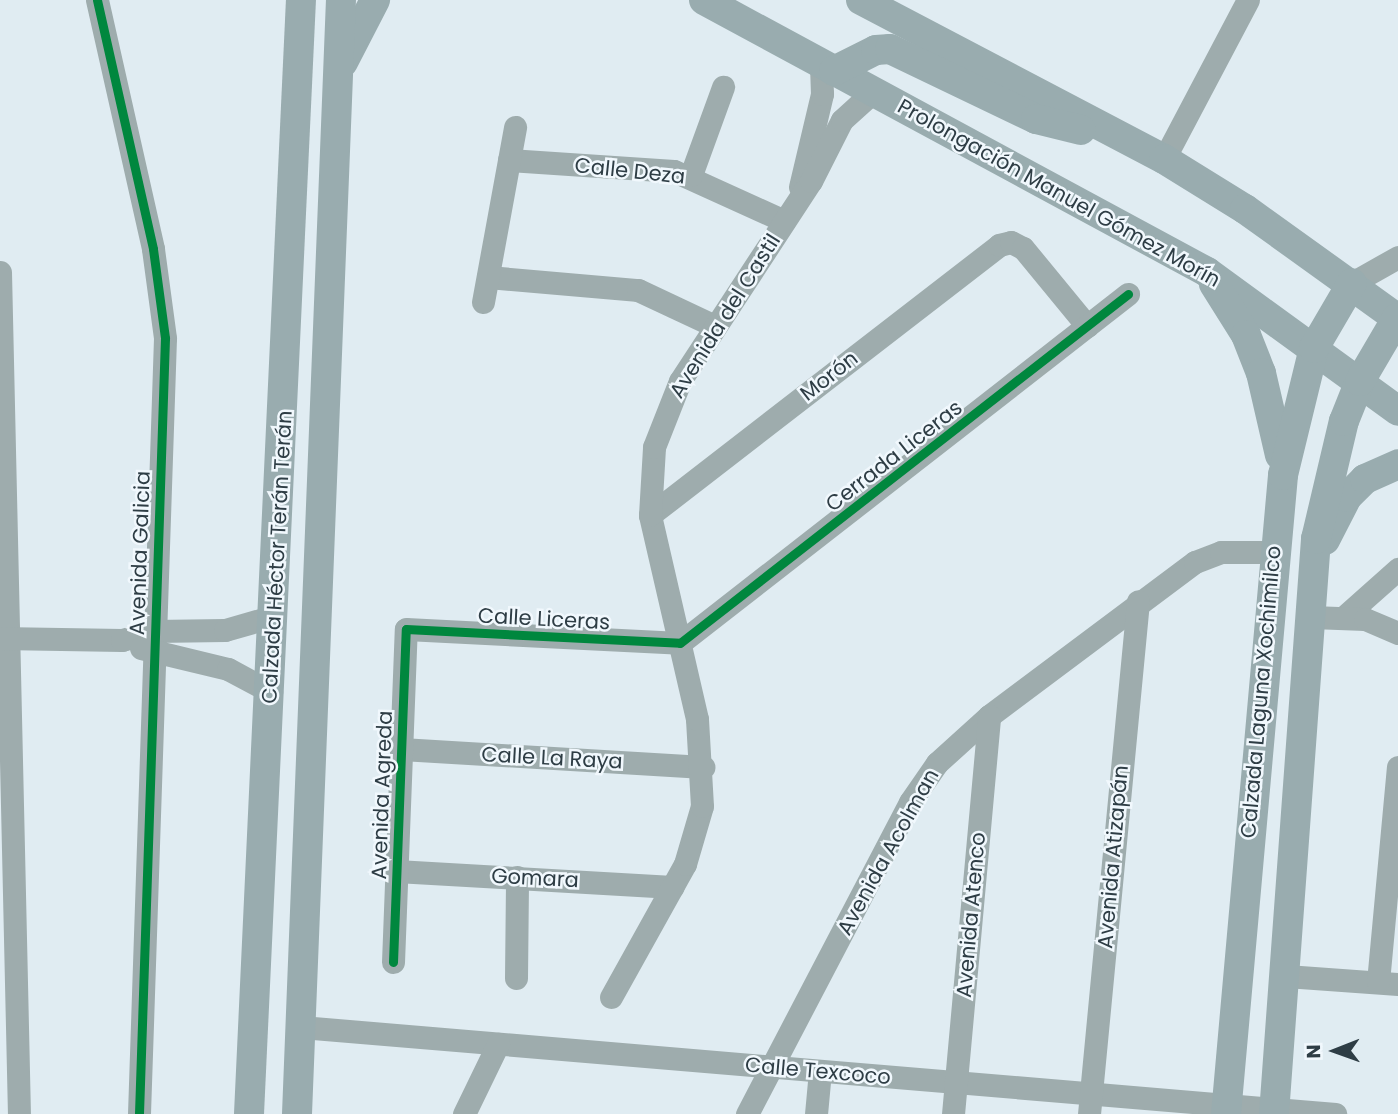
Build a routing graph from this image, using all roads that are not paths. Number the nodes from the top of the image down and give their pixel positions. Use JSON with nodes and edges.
{"nodes":[{"id":1,"x":97,"y":0,"type":"edge"},
{"id":2,"x":301,"y":0,"type":"edge"},
{"id":3,"x":341,"y":0,"type":"edge"},
{"id":4,"x":375,"y":0,"type":"edge"},
{"id":5,"x":704,"y":0,"type":"edge"},
{"id":6,"x":861,"y":0,"type":"edge"},
{"id":7,"x":1248,"y":0,"type":"edge"},
{"id":8,"x":827,"y":68,"type":"junction"},
{"id":9,"x":338,"y":72,"type":"junction"},
{"id":10,"x":723,"y":87,"type":"dead end"},
{"id":11,"x":874,"y":91,"type":"junction"},
{"id":12,"x":515,"y":127,"type":"dead end"},
{"id":13,"x":1126,"y":141,"type":"junction"},
{"id":14,"x":1164,"y":159,"type":"junction"},
{"id":15,"x":509,"y":160,"type":"junction"},
{"id":16,"x":691,"y":175,"type":"junction"},
{"id":17,"x":798,"y":197,"type":"junction"},
{"id":18,"x":784,"y":221,"type":"junction"},
{"id":19,"x":1398,"y":257,"type":"edge"},
{"id":20,"x":0,"y":272,"type":"edge"},
{"id":21,"x":1207,"y":272,"type":"junction"},
{"id":22,"x":488,"y":277,"type":"junction"},
{"id":23,"x":1352,"y":283,"type":"junction"},
{"id":24,"x":1128,"y":294,"type":"dead end"},
{"id":25,"x":483,"y":302,"type":"dead end"},
{"id":26,"x":1398,"y":318,"type":"edge"},
{"id":27,"x":715,"y":326,"type":"junction"},
{"id":28,"x":1087,"y":326,"type":"junction"},
{"id":29,"x":1314,"y":348,"type":"junction"},
{"id":30,"x":1360,"y":381,"type":"junction"},
{"id":31,"x":1398,"y":411,"type":"edge"},
{"id":32,"x":1398,"y":464,"type":"edge"},
{"id":33,"x":1283,"y":474,"type":"junction"},
{"id":34,"x":650,"y":515,"type":"junction"},
{"id":35,"x":1272,"y":552,"type":"junction"},
{"id":36,"x":276,"y":569,"type":"junction"},
{"id":37,"x":1398,"y":569,"type":"edge"},
{"id":38,"x":1312,"y":577,"type":"junction"},
{"id":39,"x":1138,"y":601,"type":"junction"},
{"id":40,"x":274,"y":616,"type":"junction"},
{"id":41,"x":1345,"y":616,"type":"junction"},
{"id":42,"x":1311,"y":617,"type":"junction"},
{"id":43,"x":1393,"y":624,"type":"edge"},
{"id":44,"x":407,"y":629,"type":"joint"},
{"id":45,"x":4,"y":638,"type":"edge"},
{"id":46,"x":154,"y":642,"type":"junction"},
{"id":47,"x":680,"y":643,"type":"junction"},
{"id":48,"x":271,"y":692,"type":"junction"},
{"id":49,"x":989,"y":716,"type":"junction"},
{"id":50,"x":401,"y":749,"type":"junction"},
{"id":51,"x":703,"y":767,"type":"junction"},
{"id":52,"x":1398,"y":767,"type":"edge"},
{"id":53,"x":310,"y":801,"type":"junction"},
{"id":54,"x":396,"y":871,"type":"junction"},
{"id":55,"x":517,"y":877,"type":"junction"},
{"id":56,"x":673,"y":887,"type":"junction"},
{"id":57,"x":6,"y":934,"type":"edge"},
{"id":58,"x":257,"y":951,"type":"junction"},
{"id":59,"x":393,"y":962,"type":"dead end"},
{"id":60,"x":1286,"y":976,"type":"junction"},
{"id":61,"x":516,"y":978,"type":"dead end"},
{"id":62,"x":1388,"y":983,"type":"edge"},
{"id":63,"x":611,"y":997,"type":"dead end"},
{"id":64,"x":301,"y":1027,"type":"junction"},
{"id":65,"x":498,"y":1044,"type":"junction"},
{"id":66,"x":773,"y":1067,"type":"junction"},
{"id":67,"x":820,"y":1071,"type":"junction"},
{"id":68,"x":956,"y":1082,"type":"junction"},
{"id":69,"x":1090,"y":1104,"type":"edge"},
{"id":70,"x":1226,"y":1110,"type":"edge"},
{"id":71,"x":1274,"y":1111,"type":"edge"},
{"id":72,"x":19,"y":1114,"type":"edge"},
{"id":73,"x":139,"y":1114,"type":"edge"},
{"id":74,"x":249,"y":1114,"type":"edge"},
{"id":75,"x":266,"y":1114,"type":"edge"},
{"id":76,"x":297,"y":1114,"type":"edge"},
{"id":77,"x":464,"y":1114,"type":"edge"},
{"id":78,"x":747,"y":1114,"type":"edge"},
{"id":79,"x":816,"y":1114,"type":"edge"},
{"id":80,"x":953,"y":1114,"type":"edge"},
{"id":81,"x":1335,"y":1114,"type":"edge"}],
"edges":[{"from":1,"to":46,"type":"street","name":"Avenida Galicia"},
{"from":2,"to":36,"type":"main road","name":"Calzada Héctor Terán Terán"},
{"from":3,"to":9,"type":"main road","name":"Calzada Héctor Terán Terán"},
{"from":4,"to":9,"type":"main road"},
{"from":5,"to":8,"type":"main road","name":"Prolongación Manuel Gómez Morín"},
{"from":6,"to":13,"type":"main road"},
{"from":7,"to":14,"type":"street"},
{"from":8,"to":11,"type":"main road","name":"Prolongación Manuel Gómez Morín"},
{"from":8,"to":13,"type":"main road"},
{"from":8,"to":17,"type":"street","name":"Avenida del Castil"},
{"from":9,"to":53,"type":"main road","name":"Calzada Héctor Terán Terán"},
{"from":10,"to":16,"type":"street"},
{"from":11,"to":17,"type":"street","name":"Avenida del Castil"},
{"from":11,"to":21,"type":"main road","name":"Prolongación Manuel Gómez Morín"},
{"from":12,"to":15,"type":"street"},
{"from":13,"to":14,"type":"main road"},
{"from":14,"to":23,"type":"main road"},
{"from":15,"to":16,"type":"street","name":"Calle Deza"},
{"from":15,"to":22,"type":"street"},
{"from":16,"to":18,"type":"street","name":"Calle Deza"},
{"from":17,"to":18,"type":"street","name":"Avenida del Castil"},
{"from":18,"to":27,"type":"street","name":"Avenida del Castil"},
{"from":19,"to":23,"type":"street"},
{"from":20,"to":45,"type":"street"},
{"from":21,"to":29,"type":"main road","name":"Prolongación Manuel Gómez Morín"},
{"from":21,"to":33,"type":"main road"},
{"from":22,"to":25,"type":"street"},
{"from":22,"to":27,"type":"street"},
{"from":23,"to":26,"type":"main road"},
{"from":23,"to":29,"type":"main road","name":"Calzada Laguna Xochimilco"},
{"from":24,"to":28,"type":"street","name":"Cerrada Liceras"},
{"from":26,"to":30,"type":"main road","name":"Calzada Laguna Xochimilco"},
{"from":27,"to":34,"type":"street","name":"Avenida del Castil"},
{"from":28,"to":34,"type":"street","name":"Morón"},
{"from":28,"to":47,"type":"street","name":"Cerrada Liceras"},
{"from":29,"to":30,"type":"main road","name":"Prolongación Manuel Gómez Morín"},
{"from":29,"to":33,"type":"main road","name":"Calzada Laguna Xochimilco"},
{"from":30,"to":31,"type":"main road","name":"Prolongación Manuel Gómez Morín"},
{"from":30,"to":38,"type":"main road","name":"Calzada Laguna Xochimilco"},
{"from":32,"to":38,"type":"main road"},
{"from":33,"to":35,"type":"main road","name":"Calzada Laguna Xochimilco"},
{"from":34,"to":47,"type":"street","name":"Avenida del Castil"},
{"from":35,"to":39,"type":"street","name":"Avenida Acolman"},
{"from":35,"to":70,"type":"main road","name":"Calzada Laguna Xochimilco"},
{"from":36,"to":40,"type":"main road","name":"Calzada Héctor Terán Terán"},
{"from":36,"to":53,"type":"main road"},
{"from":37,"to":41,"type":"street"},
{"from":38,"to":42,"type":"main road","name":"Calzada Laguna Xochimilco"},
{"from":39,"to":49,"type":"street","name":"Avenida Acolman"},
{"from":39,"to":69,"type":"street","name":"Avenida Atizapán"},
{"from":40,"to":46,"type":"street"},
{"from":40,"to":48,"type":"main road","name":"Calzada Héctor Terán Terán"},
{"from":41,"to":42,"type":"street"},
{"from":41,"to":43,"type":"street"},
{"from":42,"to":60,"type":"main road","name":"Calzada Laguna Xochimilco"},
{"from":44,"to":47,"type":"street","name":"Calle Liceras"},
{"from":44,"to":50,"type":"street","name":"Avenida Agreda"},
{"from":45,"to":46,"type":"street"},
{"from":45,"to":57,"type":"street"},
{"from":46,"to":48,"type":"street"},
{"from":46,"to":73,"type":"street","name":"Avenida Galicia"},
{"from":47,"to":51,"type":"street","name":"Avenida del Castil"},
{"from":48,"to":58,"type":"main road","name":"Calzada Héctor Terán Terán"},
{"from":49,"to":66,"type":"street","name":"Avenida Acolman"},
{"from":49,"to":68,"type":"street","name":"Avenida Atenco"},
{"from":50,"to":51,"type":"street","name":"Calle La Raya"},
{"from":50,"to":54,"type":"street","name":"Avenida Agreda"},
{"from":51,"to":56,"type":"street","name":"Avenida del Castil"},
{"from":52,"to":62,"type":"street"},
{"from":53,"to":64,"type":"main road","name":"Calzada Héctor Terán Terán"},
{"from":54,"to":55,"type":"street","name":"Gomara"},
{"from":54,"to":59,"type":"street","name":"Avenida Agreda"},
{"from":55,"to":56,"type":"street","name":"Gomara"},
{"from":55,"to":61,"type":"street"},
{"from":56,"to":63,"type":"street","name":"Avenida del Castil"},
{"from":57,"to":72,"type":"street"},
{"from":58,"to":74,"type":"main road","name":"Calzada Héctor Terán Terán"},
{"from":58,"to":75,"type":"main road"},
{"from":60,"to":62,"type":"street"},
{"from":60,"to":71,"type":"main road","name":"Calzada Laguna Xochimilco"},
{"from":64,"to":65,"type":"street","name":"Calle Texcoco"},
{"from":64,"to":76,"type":"main road","name":"Calzada Héctor Terán Terán"},
{"from":65,"to":66,"type":"street","name":"Calle Texcoco"},
{"from":65,"to":77,"type":"street"},
{"from":66,"to":67,"type":"street","name":"Calle Texcoco"},
{"from":66,"to":78,"type":"street","name":"Avenida Acolman"},
{"from":67,"to":68,"type":"street","name":"Calle Texcoco"},
{"from":67,"to":79,"type":"street"},
{"from":68,"to":69,"type":"street","name":"Calle Texcoco"},
{"from":68,"to":80,"type":"street","name":"Avenida Atenco"},
{"from":69,"to":70,"type":"street","name":"Calle Texcoco"},
{"from":70,"to":71,"type":"street","name":"Calle Texcoco"},
{"from":71,"to":81,"type":"street","name":"Calle Texcoco"}]}
